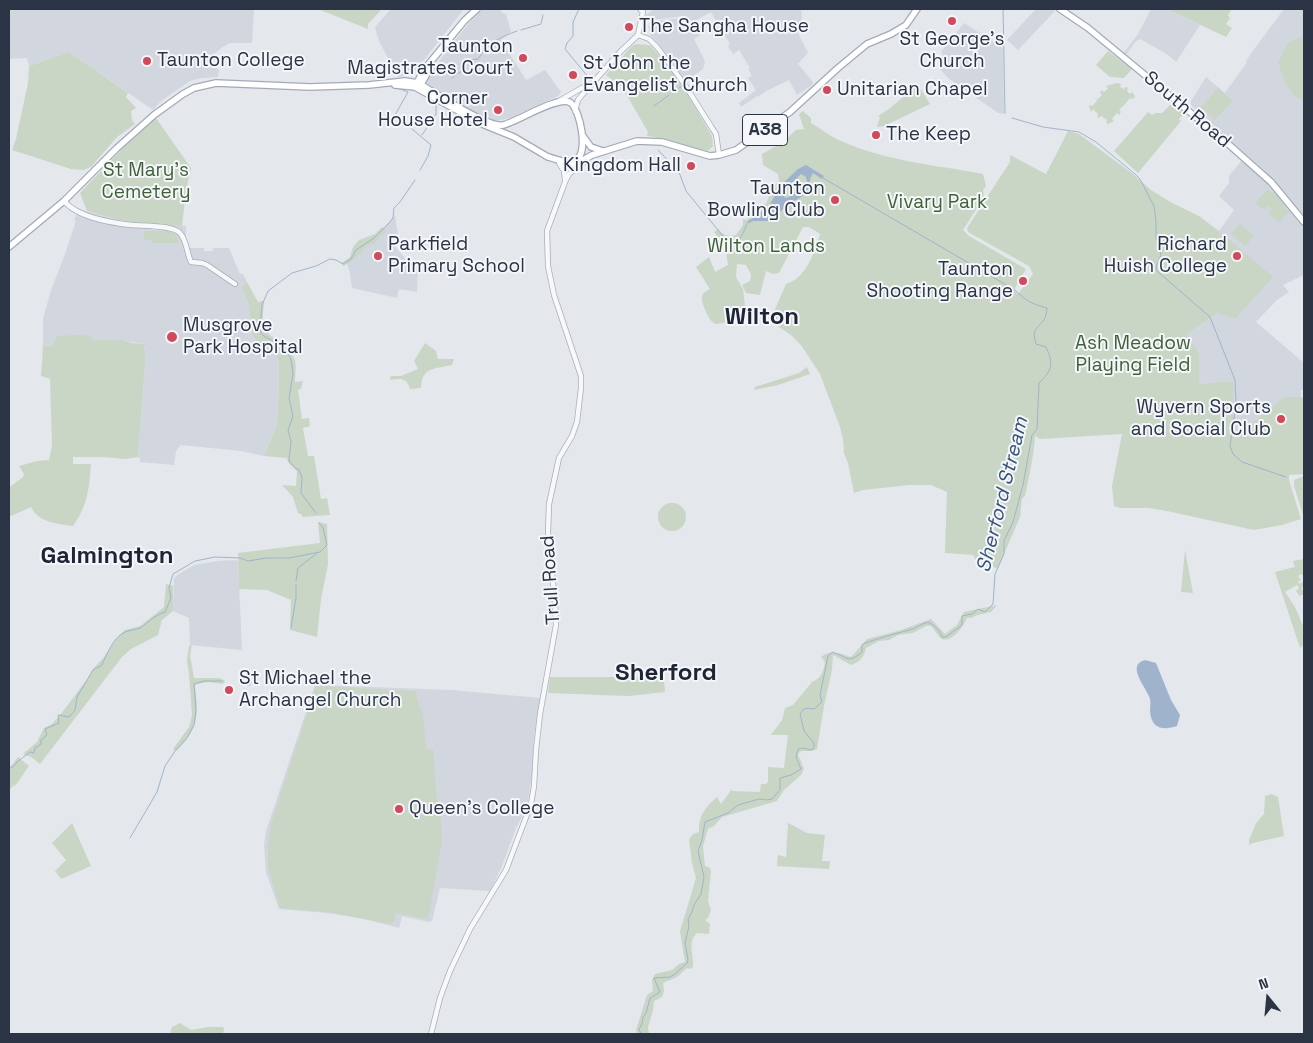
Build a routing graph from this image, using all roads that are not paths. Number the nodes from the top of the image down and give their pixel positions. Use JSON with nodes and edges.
{"nodes":[{"id":1,"x":477,"y":9,"type":"edge"},
{"id":2,"x":648,"y":9,"type":"edge"},
{"id":3,"x":917,"y":9,"type":"edge"},
{"id":4,"x":1060,"y":9,"type":"edge"},
{"id":5,"x":642,"y":11,"type":"edge"},
{"id":6,"x":638,"y":35,"type":"junction"},
{"id":7,"x":592,"y":82,"type":"junction"},
{"id":8,"x":418,"y":85,"type":"junction"},
{"id":9,"x":559,"y":101,"type":"junction"},
{"id":10,"x":576,"y":111,"type":"junction"},
{"id":11,"x":508,"y":124,"type":"junction"},
{"id":12,"x":583,"y":136,"type":"junction"},
{"id":13,"x":514,"y":137,"type":"junction"},
{"id":14,"x":605,"y":151,"type":"junction"},
{"id":15,"x":719,"y":155,"type":"junction"},
{"id":16,"x":546,"y":156,"type":"junction"},
{"id":17,"x":585,"y":159,"type":"junction"},
{"id":18,"x":559,"y":163,"type":"junction"},
{"id":19,"x":565,"y":182,"type":"junction"},
{"id":20,"x":61,"y":203,"type":"junction"},
{"id":21,"x":1304,"y":222,"type":"edge"},
{"id":22,"x":9,"y":247,"type":"edge"},
{"id":23,"x":235,"y":284,"type":"dead end"},
{"id":24,"x":431,"y":1034,"type":"edge"}],
"edges":[{"from":1,"to":8,"type":"main road"},
{"from":2,"to":5,"type":"street"},
{"from":3,"to":15,"type":"main road","number":"A38"},
{"from":4,"to":21,"type":"main road","name":"South Road"},
{"from":5,"to":6,"type":"street"},
{"from":6,"to":7,"type":"street"},
{"from":6,"to":15,"type":"street"},
{"from":7,"to":9,"type":"street"},
{"from":7,"to":10,"type":"street"},
{"from":8,"to":11,"type":"main road"},
{"from":8,"to":13,"type":"main road"},
{"from":8,"to":20,"type":"main road"},
{"from":9,"to":10,"type":"main road"},
{"from":9,"to":11,"type":"main road"},
{"from":10,"to":12,"type":"main road"},
{"from":11,"to":13,"type":"main road"},
{"from":12,"to":14,"type":"main road"},
{"from":12,"to":16,"type":"main road"},
{"from":12,"to":17,"type":"main road"},
{"from":13,"to":16,"type":"main road"},
{"from":14,"to":15,"type":"main road","number":"A38"},
{"from":14,"to":17,"type":"main road","number":"A38"},
{"from":16,"to":18,"type":"main road"},
{"from":17,"to":18,"type":"main road","number":"A38"},
{"from":17,"to":19,"type":"street","name":"Trull Road"},
{"from":18,"to":19,"type":"street"},
{"from":19,"to":24,"type":"street","name":"Trull Road"},
{"from":20,"to":22,"type":"main road"},
{"from":20,"to":23,"type":"street"}]}
